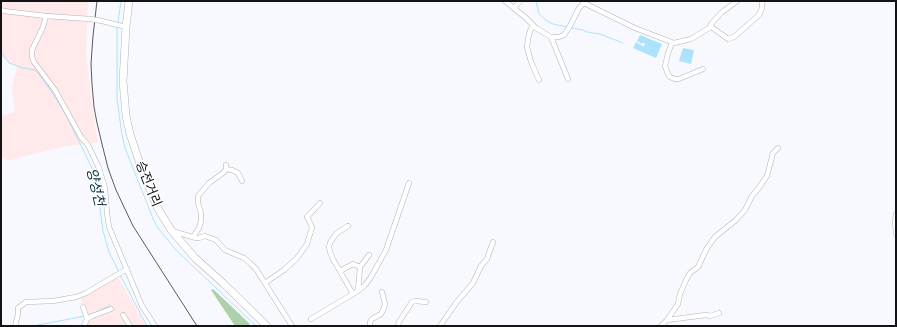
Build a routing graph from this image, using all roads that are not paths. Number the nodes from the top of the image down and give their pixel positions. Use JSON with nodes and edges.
{"nodes":[{"id":1,"x":128,"y":1,"type":"edge"},
{"id":2,"x":504,"y":1,"type":"edge"},
{"id":3,"x":520,"y":1,"type":"edge"},
{"id":4,"x":737,"y":1,"type":"edge"},
{"id":5,"x":762,"y":1,"type":"edge"},
{"id":6,"x":585,"y":2,"type":"edge"},
{"id":7,"x":514,"y":8,"type":"junction"},
{"id":8,"x":1,"y":10,"type":"edge"},
{"id":9,"x":46,"y":16,"type":"junction"},
{"id":10,"x":120,"y":26,"type":"junction"},
{"id":11,"x":533,"y":26,"type":"junction"},
{"id":12,"x":710,"y":26,"type":"junction"},
{"id":13,"x":551,"y":37,"type":"junction"},
{"id":14,"x":672,"y":43,"type":"junction"},
{"id":15,"x":703,"y":69,"type":"dead end"},
{"id":16,"x":568,"y":79,"type":"dead end"},
{"id":17,"x":539,"y":80,"type":"dead end"},
{"id":18,"x":778,"y":148,"type":"dead end"},
{"id":19,"x":242,"y":181,"type":"dead end"},
{"id":20,"x":409,"y":183,"type":"dead end"},
{"id":21,"x":320,"y":203,"type":"dead end"},
{"id":22,"x":896,"y":214,"type":"edge"},
{"id":23,"x":348,"y":226,"type":"dead end"},
{"id":24,"x":171,"y":230,"type":"junction"},
{"id":25,"x":896,"y":234,"type":"edge"},
{"id":26,"x":193,"y":237,"type":"junction"},
{"id":27,"x":493,"y":242,"type":"dead end"},
{"id":28,"x":369,"y":254,"type":"dead end"},
{"id":29,"x":360,"y":268,"type":"junction"},
{"id":30,"x":127,"y":269,"type":"junction"},
{"id":31,"x":340,"y":271,"type":"junction"},
{"id":32,"x":265,"y":283,"type":"junction"},
{"id":33,"x":358,"y":291,"type":"junction"},
{"id":34,"x":382,"y":292,"type":"dead end"},
{"id":35,"x":353,"y":294,"type":"junction"},
{"id":36,"x":426,"y":302,"type":"dead end"},
{"id":37,"x":83,"y":307,"type":"dead end"},
{"id":38,"x":111,"y":309,"type":"dead end"},
{"id":39,"x":719,"y":313,"type":"dead end"},
{"id":40,"x":123,"y":315,"type":"dead end"},
{"id":41,"x":86,"y":317,"type":"junction"},
{"id":42,"x":311,"y":319,"type":"dead end"},
{"id":43,"x":667,"y":320,"type":"junction"},
{"id":44,"x":15,"y":326,"type":"edge"},
{"id":45,"x":84,"y":326,"type":"edge"},
{"id":46,"x":130,"y":326,"type":"edge"},
{"id":47,"x":155,"y":326,"type":"edge"},
{"id":48,"x":267,"y":326,"type":"edge"},
{"id":49,"x":292,"y":326,"type":"edge"},
{"id":50,"x":370,"y":326,"type":"edge"},
{"id":51,"x":398,"y":326,"type":"edge"},
{"id":52,"x":440,"y":326,"type":"edge"},
{"id":53,"x":661,"y":326,"type":"edge"}],
"edges":[{"from":1,"to":10,"type":"main road","name":"승전거리"},
{"from":2,"to":7,"type":"street"},
{"from":3,"to":7,"type":"street"},
{"from":4,"to":12,"type":"street"},
{"from":5,"to":12,"type":"street"},
{"from":6,"to":13,"type":"street"},
{"from":6,"to":14,"type":"street"},
{"from":7,"to":11,"type":"street"},
{"from":8,"to":9,"type":"street"},
{"from":9,"to":10,"type":"street","bridge":true},
{"from":9,"to":30,"type":"street"},
{"from":10,"to":24,"type":"main road","name":"승전거리"},
{"from":11,"to":13,"type":"street"},
{"from":11,"to":17,"type":"street"},
{"from":12,"to":14,"type":"street"},
{"from":13,"to":16,"type":"street"},
{"from":14,"to":15,"type":"street"},
{"from":18,"to":43,"type":"street"},
{"from":19,"to":26,"type":"street"},
{"from":20,"to":33,"type":"street"},
{"from":21,"to":32,"type":"street"},
{"from":22,"to":25,"type":"street"},
{"from":23,"to":31,"type":"street"},
{"from":24,"to":26,"type":"street"},
{"from":24,"to":48,"type":"main road","name":"승전거리"},
{"from":26,"to":32,"type":"street"},
{"from":27,"to":52,"type":"street"},
{"from":28,"to":29,"type":"street"},
{"from":29,"to":31,"type":"street"},
{"from":29,"to":33,"type":"street"},
{"from":30,"to":44,"type":"street"},
{"from":30,"to":47,"type":"street"},
{"from":31,"to":35,"type":"street"},
{"from":32,"to":49,"type":"street"},
{"from":33,"to":35,"type":"street"},
{"from":34,"to":50,"type":"street"},
{"from":35,"to":42,"type":"street"},
{"from":36,"to":51,"type":"street"},
{"from":37,"to":41,"type":"street"},
{"from":38,"to":41,"type":"street"},
{"from":39,"to":43,"type":"street"},
{"from":40,"to":46,"type":"street"},
{"from":41,"to":45,"type":"street"},
{"from":43,"to":53,"type":"street"}]}
